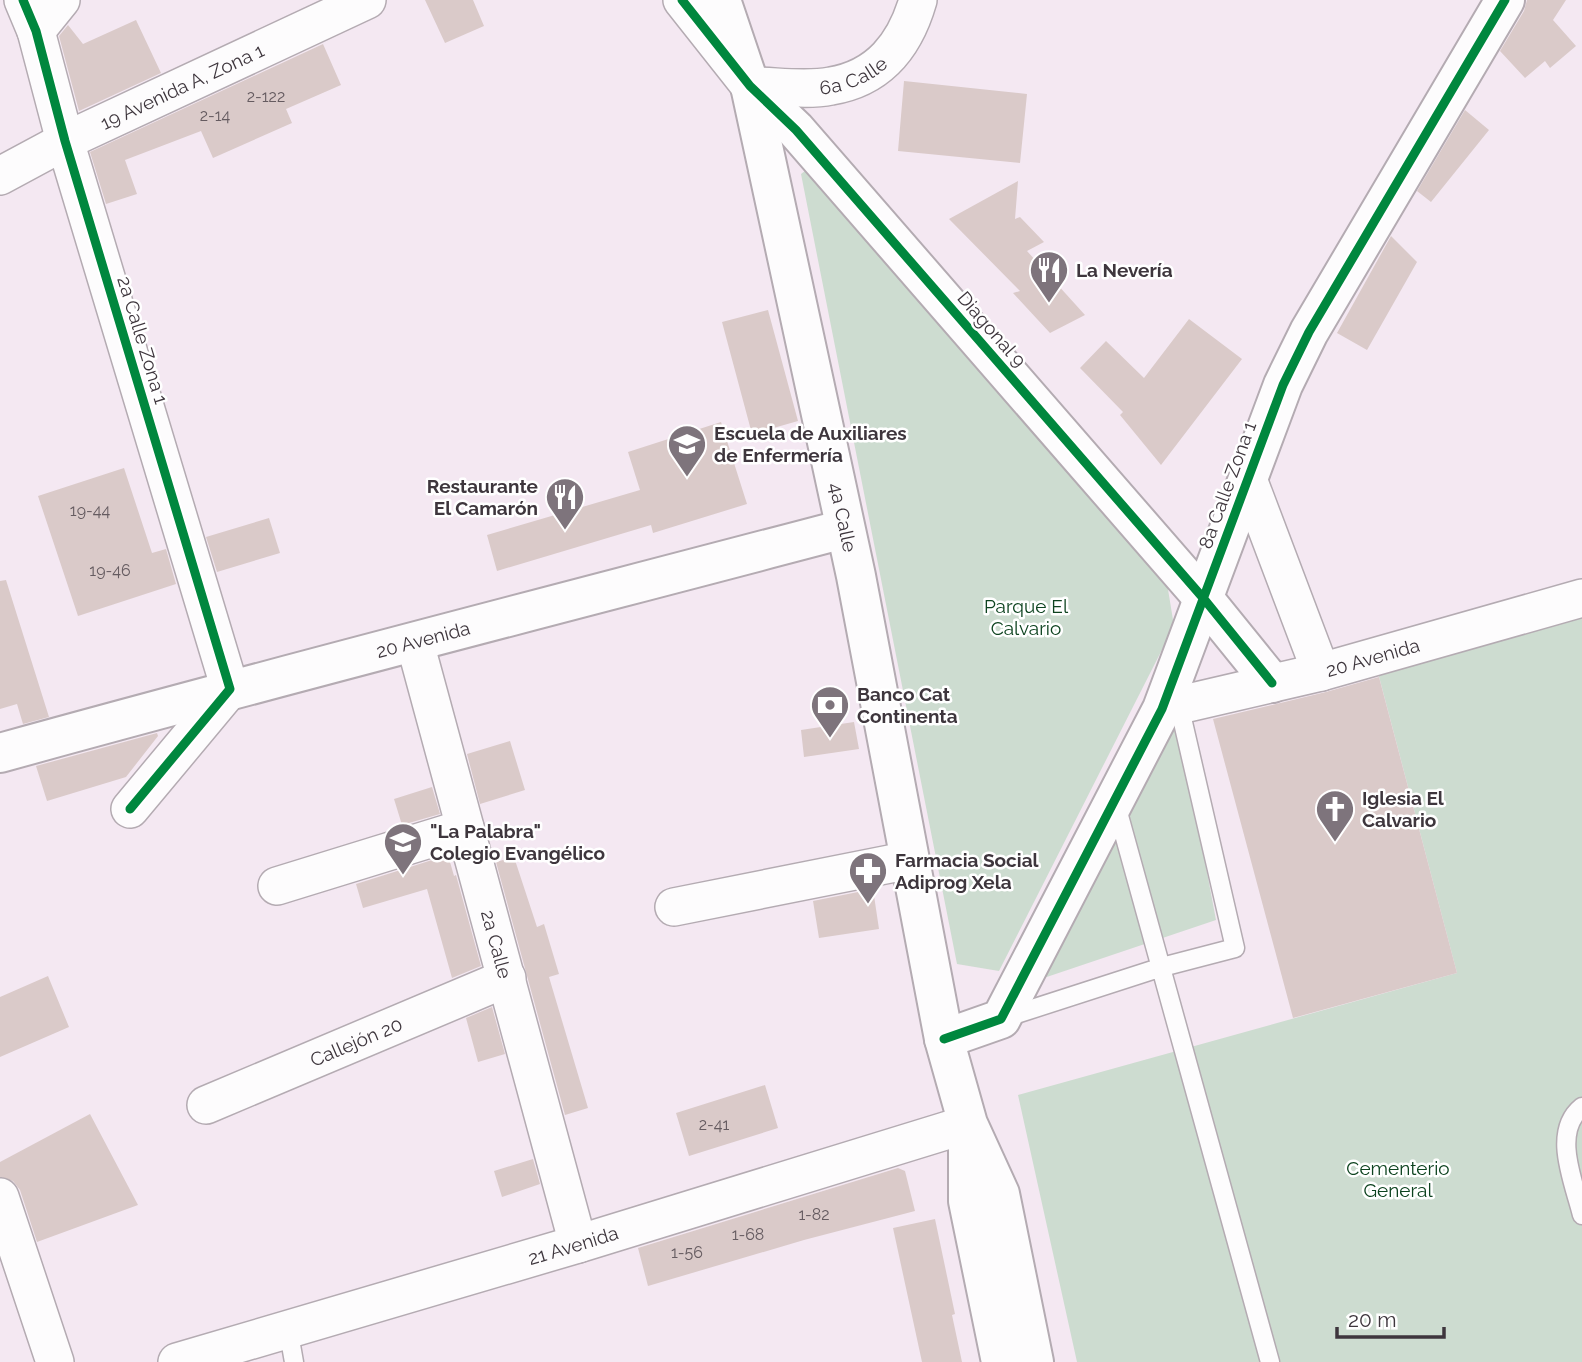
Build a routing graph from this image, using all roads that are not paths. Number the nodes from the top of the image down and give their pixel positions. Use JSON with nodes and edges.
{"nodes":[{"id":1,"x":61,"y":0,"type":"edge"},
{"id":2,"x":366,"y":0,"type":"edge"},
{"id":3,"x":682,"y":0,"type":"edge"},
{"id":4,"x":721,"y":0,"type":"edge"},
{"id":5,"x":918,"y":0,"type":"edge"},
{"id":6,"x":1505,"y":0,"type":"edge"},
{"id":7,"x":29,"y":15,"type":"edge"},
{"id":8,"x":750,"y":86,"type":"junction"},
{"id":9,"x":65,"y":141,"type":"junction"},
{"id":10,"x":0,"y":177,"type":"edge"},
{"id":11,"x":1248,"y":479,"type":"junction"},
{"id":12,"x":844,"y":528,"type":"junction"},
{"id":13,"x":1582,"y":598,"type":"edge"},
{"id":14,"x":1204,"y":599,"type":"junction"},
{"id":15,"x":415,"y":643,"type":"junction"},
{"id":16,"x":1321,"y":672,"type":"junction"},
{"id":17,"x":1272,"y":683,"type":"junction"},
{"id":18,"x":230,"y":689,"type":"junction"},
{"id":19,"x":1170,"y":707,"type":"junction"},
{"id":20,"x":0,"y":753,"type":"edge"},
{"id":21,"x":1114,"y":798,"type":"junction"},
{"id":22,"x":130,"y":809,"type":"dead end"},
{"id":23,"x":465,"y":828,"type":"junction"},
{"id":24,"x":910,"y":860,"type":"junction"},
{"id":25,"x":277,"y":886,"type":"dead end"},
{"id":26,"x":674,"y":907,"type":"dead end"},
{"id":27,"x":1162,"y":967,"type":"junction"},
{"id":28,"x":507,"y":978,"type":"junction"},
{"id":29,"x":1001,"y":1019,"type":"junction"},
{"id":30,"x":944,"y":1039,"type":"junction"},
{"id":31,"x":206,"y":1105,"type":"dead end"},
{"id":32,"x":1582,"y":1107,"type":"edge"},
{"id":33,"x":968,"y":1124,"type":"junction"},
{"id":34,"x":0,"y":1197,"type":"edge"},
{"id":35,"x":1582,"y":1215,"type":"edge"},
{"id":36,"x":578,"y":1244,"type":"junction"},
{"id":37,"x":291,"y":1345,"type":"edge"},
{"id":38,"x":55,"y":1362,"type":"edge"},
{"id":39,"x":177,"y":1362,"type":"edge"},
{"id":40,"x":1001,"y":1362,"type":"edge"},
{"id":41,"x":1034,"y":1362,"type":"edge"},
{"id":42,"x":1270,"y":1362,"type":"edge"}],
"edges":[{"from":1,"to":7,"type":"street"},
{"from":2,"to":9,"type":"street","name":"19 Avenida A, Zona 1"},
{"from":3,"to":8,"type":"street"},
{"from":4,"to":8,"type":"main road","name":"4a Calle"},
{"from":5,"to":8,"type":"street","name":"6a Calle"},
{"from":6,"to":11,"type":"main road","name":"8a Calle Zona 1"},
{"from":7,"to":9,"type":"street","name":"2a Calle Zona 1"},
{"from":8,"to":12,"type":"main road","name":"4a Calle"},
{"from":8,"to":14,"type":"main road","name":"Diagonal 9"},
{"from":9,"to":10,"type":"street","name":"19 Avenida A, Zona 1"},
{"from":9,"to":18,"type":"street","name":"2a Calle Zona 1"},
{"from":11,"to":14,"type":"main road","name":"8a Calle Zona 1"},
{"from":11,"to":16,"type":"street"},
{"from":12,"to":15,"type":"main road","name":"20 Avenida"},
{"from":12,"to":24,"type":"main road","name":"4a Calle"},
{"from":13,"to":16,"type":"street","name":"20 Avenida"},
{"from":14,"to":17,"type":"main road","name":"Diagonal 9"},
{"from":14,"to":19,"type":"main road","name":"8a Calle Zona 1"},
{"from":15,"to":18,"type":"main road","name":"20 Avenida"},
{"from":15,"to":23,"type":"street","name":"2a Calle"},
{"from":16,"to":17,"type":"street","name":"20 Avenida"},
{"from":17,"to":19,"type":"street","name":"20 Avenida"},
{"from":18,"to":20,"type":"main road","name":"20 Avenida"},
{"from":18,"to":22,"type":"street"},
{"from":19,"to":21,"type":"main road","name":"8a Calle Zona 1"},
{"from":19,"to":27,"type":"lane"},
{"from":21,"to":27,"type":"lane"},
{"from":21,"to":29,"type":"main road","name":"8a Calle Zona 1"},
{"from":23,"to":25,"type":"street"},
{"from":23,"to":28,"type":"street","name":"2a Calle"},
{"from":24,"to":26,"type":"street"},
{"from":24,"to":30,"type":"main road","name":"4a Calle"},
{"from":27,"to":29,"type":"lane"},
{"from":27,"to":42,"type":"lane"},
{"from":28,"to":31,"type":"street","name":"Callejón 20"},
{"from":28,"to":36,"type":"street","name":"2a Calle"},
{"from":29,"to":30,"type":"main road"},
{"from":30,"to":33,"type":"main road","name":"4a Calle"},
{"from":32,"to":35,"type":"lane"},
{"from":33,"to":36,"type":"street","name":"21 Avenida"},
{"from":33,"to":40,"type":"main road"},
{"from":33,"to":41,"type":"main road"},
{"from":34,"to":38,"type":"street"},
{"from":36,"to":37,"type":"street","name":"21 Avenida"},
{"from":37,"to":39,"type":"street","name":"21 Avenida"}]}
